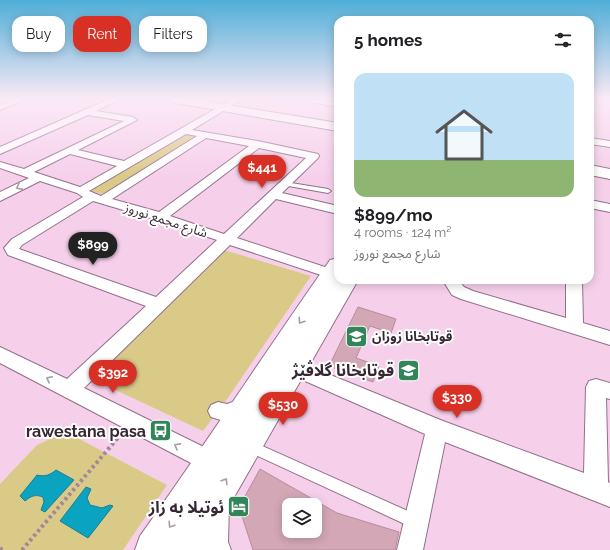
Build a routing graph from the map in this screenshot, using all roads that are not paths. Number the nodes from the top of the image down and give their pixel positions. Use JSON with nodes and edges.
{"nodes":[{"id":1,"x":57,"y":126,"type":"edge"},
{"id":2,"x":121,"y":126,"type":"edge"},
{"id":3,"x":193,"y":126,"type":"edge"},
{"id":4,"x":185,"y":131,"type":"junction"},
{"id":5,"x":206,"y":134,"type":"junction"},
{"id":6,"x":594,"y":141,"type":"edge"},
{"id":7,"x":258,"y":144,"type":"junction"},
{"id":8,"x":610,"y":144,"type":"edge"},
{"id":9,"x":0,"y":151,"type":"edge"},
{"id":10,"x":69,"y":151,"type":"junction"},
{"id":11,"x":0,"y":165,"type":"edge"},
{"id":12,"x":126,"y":165,"type":"junction"},
{"id":13,"x":594,"y":167,"type":"edge"},
{"id":14,"x":610,"y":170,"type":"edge"},
{"id":15,"x":594,"y":171,"type":"edge"},
{"id":16,"x":26,"y":172,"type":"junction"},
{"id":17,"x":610,"y":174,"type":"edge"},
{"id":18,"x":38,"y":178,"type":"junction"},
{"id":19,"x":285,"y":184,"type":"junction"},
{"id":20,"x":328,"y":191,"type":"dead end"},
{"id":21,"x":273,"y":195,"type":"junction"},
{"id":22,"x":92,"y":196,"type":"junction"},
{"id":23,"x":0,"y":197,"type":"edge"},
{"id":24,"x":594,"y":205,"type":"edge"},
{"id":25,"x":610,"y":208,"type":"edge"},
{"id":26,"x":334,"y":209,"type":"edge"},
{"id":27,"x":162,"y":217,"type":"junction"},
{"id":28,"x":225,"y":240,"type":"junction"},
{"id":29,"x":334,"y":272,"type":"edge"},
{"id":30,"x":334,"y":280,"type":"edge"},
{"id":31,"x":334,"y":284,"type":"edge"},
{"id":32,"x":453,"y":284,"type":"edge"},
{"id":33,"x":574,"y":284,"type":"edge"},
{"id":34,"x":158,"y":304,"type":"junction"},
{"id":35,"x":574,"y":328,"type":"junction"},
{"id":36,"x":610,"y":338,"type":"edge"},
{"id":37,"x":1,"y":356,"type":"edge"},
{"id":38,"x":294,"y":368,"type":"junction"},
{"id":39,"x":70,"y":389,"type":"junction"},
{"id":40,"x":610,"y":391,"type":"edge"},
{"id":41,"x":247,"y":406,"type":"junction"},
{"id":42,"x":218,"y":411,"type":"dead end"},
{"id":43,"x":437,"y":429,"type":"junction"},
{"id":44,"x":247,"y":445,"type":"junction"},
{"id":45,"x":212,"y":464,"type":"junction"},
{"id":46,"x":603,"y":492,"type":"edge"},
{"id":47,"x":211,"y":504,"type":"junction"},
{"id":48,"x":416,"y":522,"type":"junction"},
{"id":49,"x":154,"y":550,"type":"edge"},
{"id":50,"x":182,"y":550,"type":"edge"},
{"id":51,"x":212,"y":550,"type":"edge"},
{"id":52,"x":410,"y":550,"type":"edge"}],
"edges":[{"from":1,"to":9,"type":"street"},
{"from":2,"to":10,"type":"street"},
{"from":3,"to":4,"type":"street"},
{"from":4,"to":5,"type":"street"},
{"from":4,"to":12,"type":"street"},
{"from":5,"to":7,"type":"street"},
{"from":5,"to":22,"type":"street"},
{"from":6,"to":8,"type":"street"},
{"from":7,"to":19,"type":"street"},
{"from":7,"to":27,"type":"street"},
{"from":10,"to":12,"type":"street"},
{"from":10,"to":16,"type":"street"},
{"from":11,"to":16,"type":"street","name":"شارع مجمع نوروز"},
{"from":12,"to":22,"type":"street"},
{"from":13,"to":14,"type":"main road"},
{"from":15,"to":17,"type":"main road"},
{"from":16,"to":18,"type":"street","name":"شارع مجمع نوروز"},
{"from":18,"to":22,"type":"street","name":"شارع مجمع نوروز"},
{"from":18,"to":23,"type":"street","one_way":true},
{"from":19,"to":20,"type":"lane"},
{"from":19,"to":21,"type":"street"},
{"from":21,"to":26,"type":"street"},
{"from":21,"to":28,"type":"street"},
{"from":22,"to":27,"type":"street","name":"شارع مجمع نوروز"},
{"from":22,"to":34,"type":"street"},
{"from":24,"to":25,"type":"street"},
{"from":27,"to":28,"type":"street","name":"شارع مجمع نوروز"},
{"from":28,"to":29,"type":"street","name":"شارع مجمع نوروز"},
{"from":28,"to":34,"type":"street"},
{"from":30,"to":41,"type":"main road","one_way":true},
{"from":31,"to":38,"type":"main road"},
{"from":32,"to":35,"type":"street"},
{"from":33,"to":35,"type":"street"},
{"from":34,"to":39,"type":"street"},
{"from":35,"to":36,"type":"street"},
{"from":39,"to":37,"type":"street","one_way":true},
{"from":38,"to":43,"type":"street"},
{"from":38,"to":44,"type":"main road"},
{"from":45,"to":39,"type":"street","one_way":true},
{"from":40,"to":46,"type":"street"},
{"from":41,"to":42,"type":"street"},
{"from":41,"to":45,"type":"main road"},
{"from":43,"to":46,"type":"street"},
{"from":43,"to":48,"type":"street"},
{"from":47,"to":44,"type":"main road","one_way":true},
{"from":44,"to":48,"type":"lane"},
{"from":45,"to":49,"type":"main road","one_way":true},
{"from":47,"to":50,"type":"main road"},
{"from":47,"to":51,"type":"main road"},
{"from":48,"to":52,"type":"street"}]}
